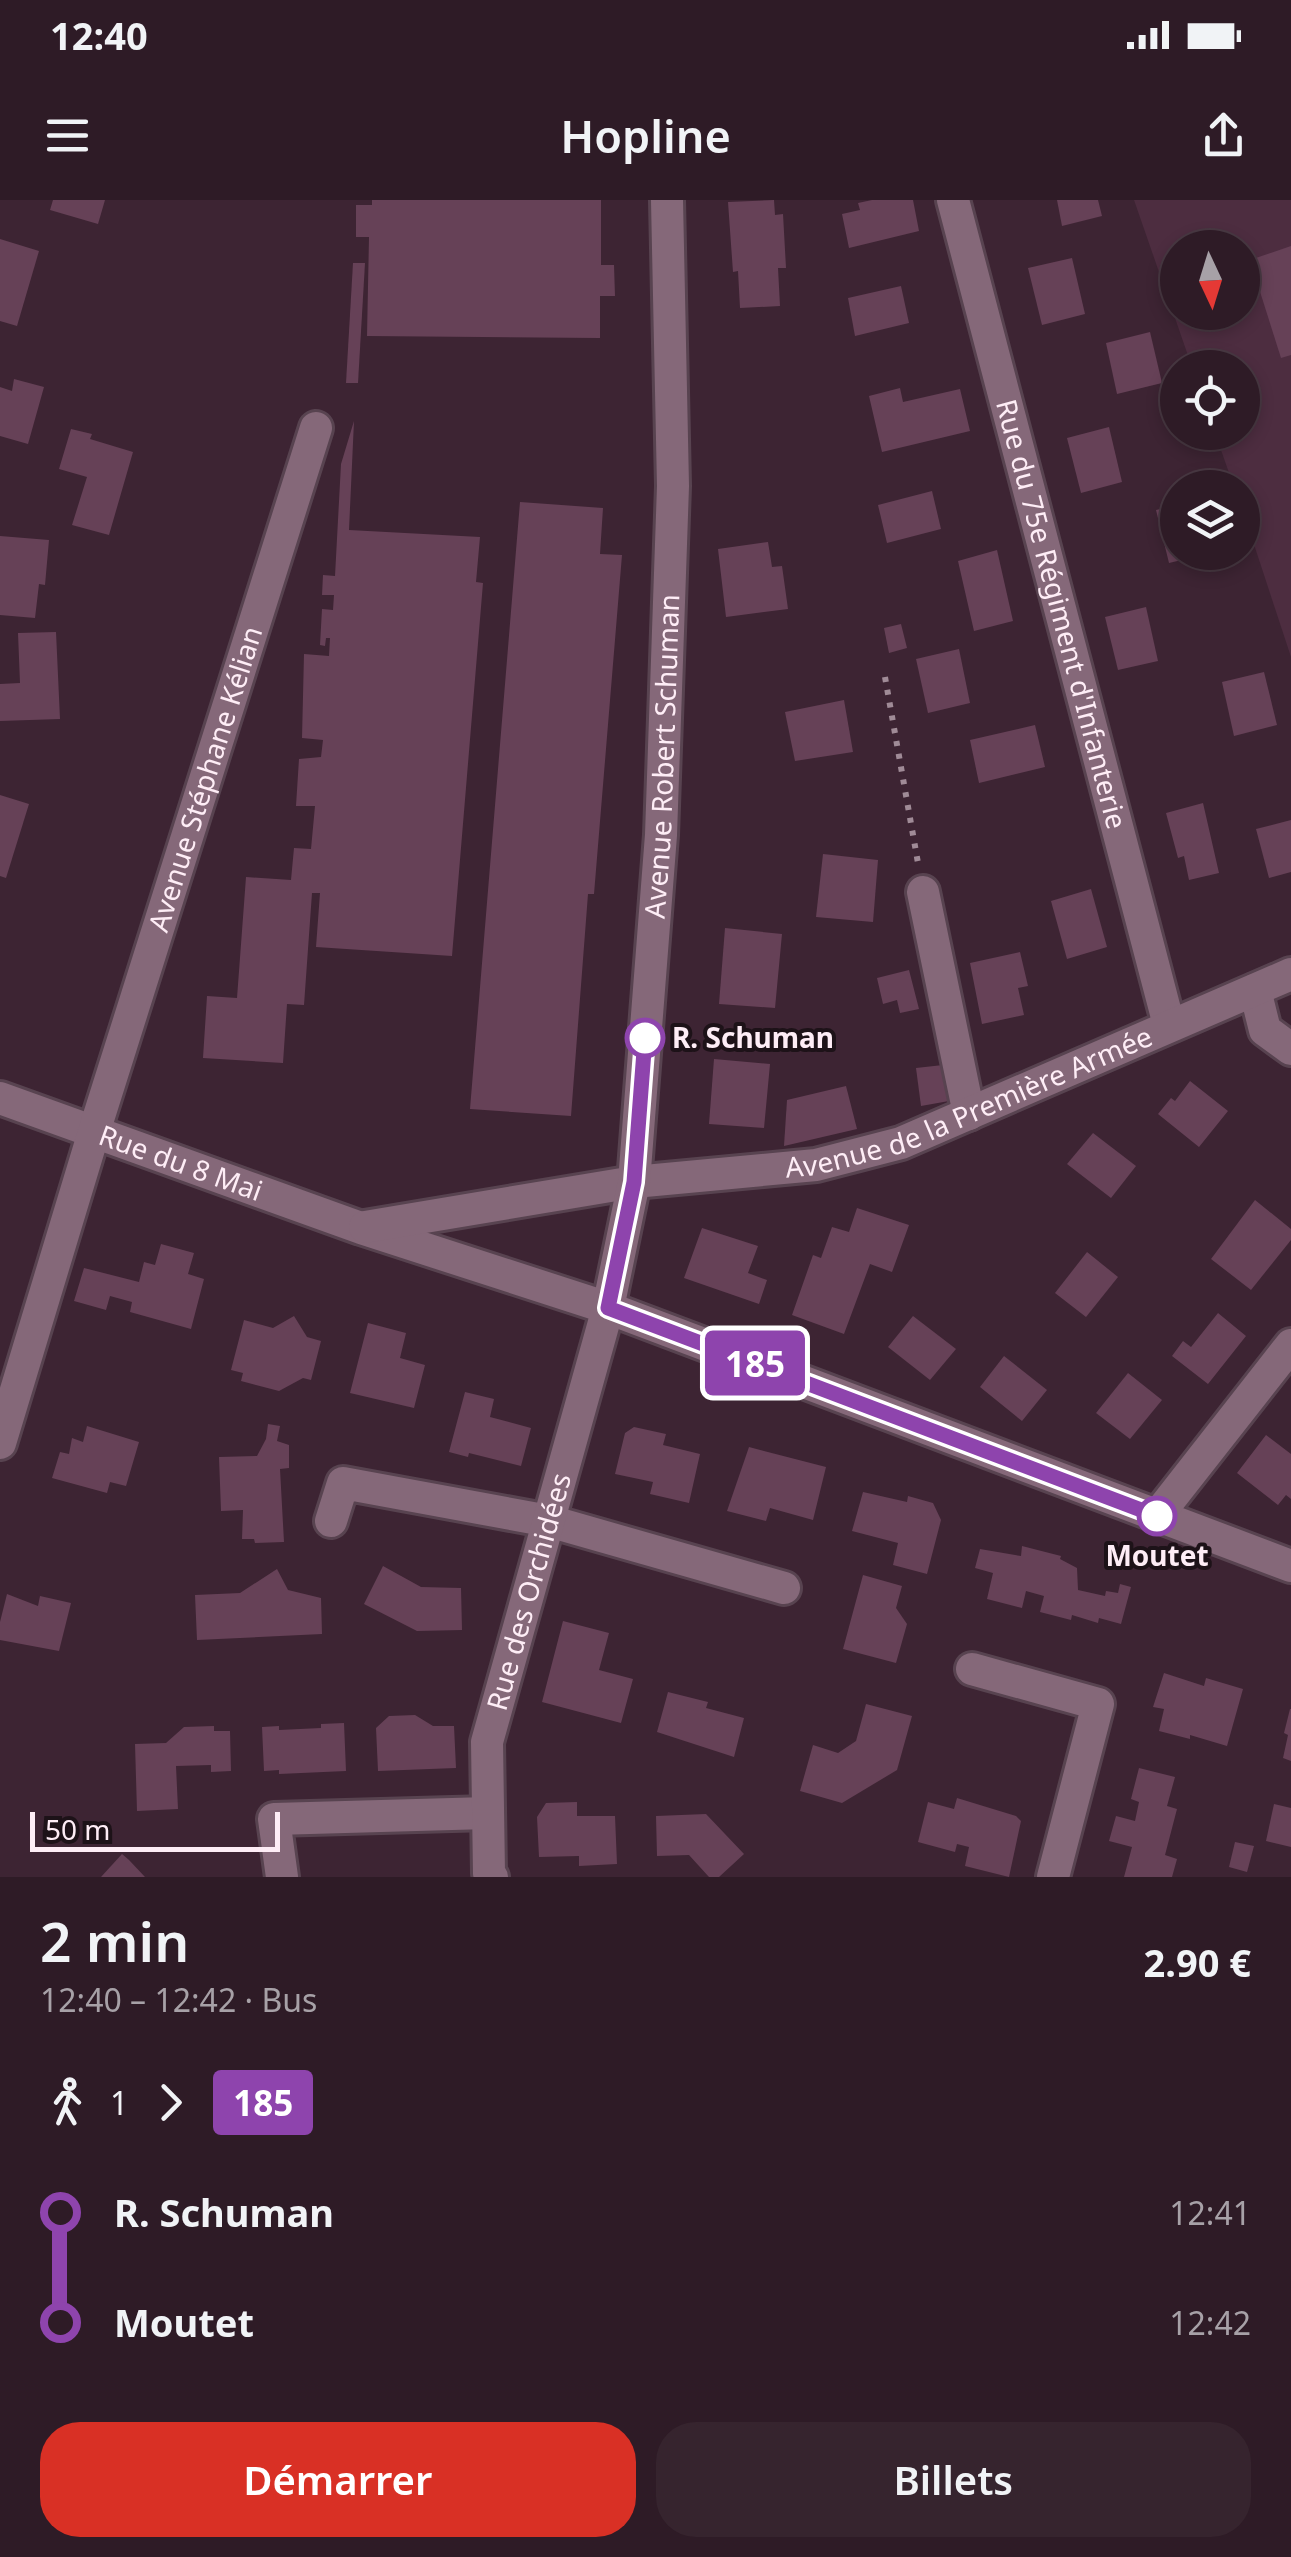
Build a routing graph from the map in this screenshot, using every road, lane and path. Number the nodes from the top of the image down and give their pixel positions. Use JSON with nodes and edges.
{"nodes":[{"id":1,"x":667,"y":200,"type":"edge"},
{"id":2,"x":953,"y":200,"type":"edge"},
{"id":3,"x":316,"y":428,"type":"dead end"},
{"id":4,"x":885,"y":678,"type":"dead end"},
{"id":5,"x":923,"y":892,"type":"joint"},
{"id":6,"x":1291,"y":974,"type":"edge"},
{"id":7,"x":1255,"y":990,"type":"junction"},
{"id":8,"x":1169,"y":1025,"type":"junction"},
{"id":9,"x":1291,"y":1049,"type":"edge"},
{"id":10,"x":0,"y":1098,"type":"edge"},
{"id":11,"x":969,"y":1114,"type":"junction"},
{"id":12,"x":94,"y":1132,"type":"junction"},
{"id":13,"x":634,"y":1182,"type":"junction"},
{"id":14,"x":360,"y":1228,"type":"junction"},
{"id":15,"x":608,"y":1308,"type":"junction"},
{"id":16,"x":1291,"y":1344,"type":"edge"},
{"id":17,"x":0,"y":1443,"type":"edge"},
{"id":18,"x":1157,"y":1516,"type":"junction"},
{"id":19,"x":549,"y":1521,"type":"junction"},
{"id":20,"x":331,"y":1522,"type":"dead end"},
{"id":21,"x":1291,"y":1566,"type":"edge"},
{"id":22,"x":784,"y":1588,"type":"dead end"},
{"id":23,"x":972,"y":1670,"type":"dead end"},
{"id":24,"x":488,"y":1813,"type":"junction"},
{"id":25,"x":282,"y":1877,"type":"edge"},
{"id":26,"x":492,"y":1877,"type":"edge"},
{"id":27,"x":1054,"y":1877,"type":"edge"}],
"edges":[{"from":1,"to":13,"type":"street","name":"Avenue Robert Schuman"},
{"from":2,"to":8,"type":"street","name":"Rue du 75e Régiment d'Infanterie"},
{"from":3,"to":12,"type":"street","name":"Avenue Stéphane Kélian"},
{"from":4,"to":5,"type":"path"},
{"from":5,"to":11,"type":"street"},
{"from":6,"to":7,"type":"street","name":"Avenue de la Première Armée"},
{"from":7,"to":8,"type":"street","name":"Avenue de la Première Armée"},
{"from":7,"to":9,"type":"street"},
{"from":8,"to":11,"type":"street","name":"Avenue de la Première Armée"},
{"from":10,"to":12,"type":"street","name":"Rue du 8 Mai"},
{"from":11,"to":13,"type":"street","name":"Avenue de la Première Armée"},
{"from":12,"to":14,"type":"street","name":"Rue du 8 Mai"},
{"from":12,"to":17,"type":"street","name":"Avenue Stéphane Kélian"},
{"from":13,"to":14,"type":"street","name":"Avenue de la Première Armée"},
{"from":13,"to":15,"type":"street","name":"Avenue Robert Schuman"},
{"from":14,"to":15,"type":"street","name":"Rue du 8 Mai"},
{"from":15,"to":18,"type":"street","name":"Rue du 8 Mai"},
{"from":15,"to":19,"type":"street","name":"Rue des Orchidées"},
{"from":16,"to":18,"type":"street"},
{"from":18,"to":21,"type":"street","name":"Rue du 8 Mai"},
{"from":19,"to":20,"type":"street"},
{"from":19,"to":22,"type":"street"},
{"from":19,"to":24,"type":"street","name":"Rue des Orchidées"},
{"from":23,"to":27,"type":"street"},
{"from":24,"to":25,"type":"street"},
{"from":24,"to":26,"type":"street","name":"Rue des Orchidées"}]}
